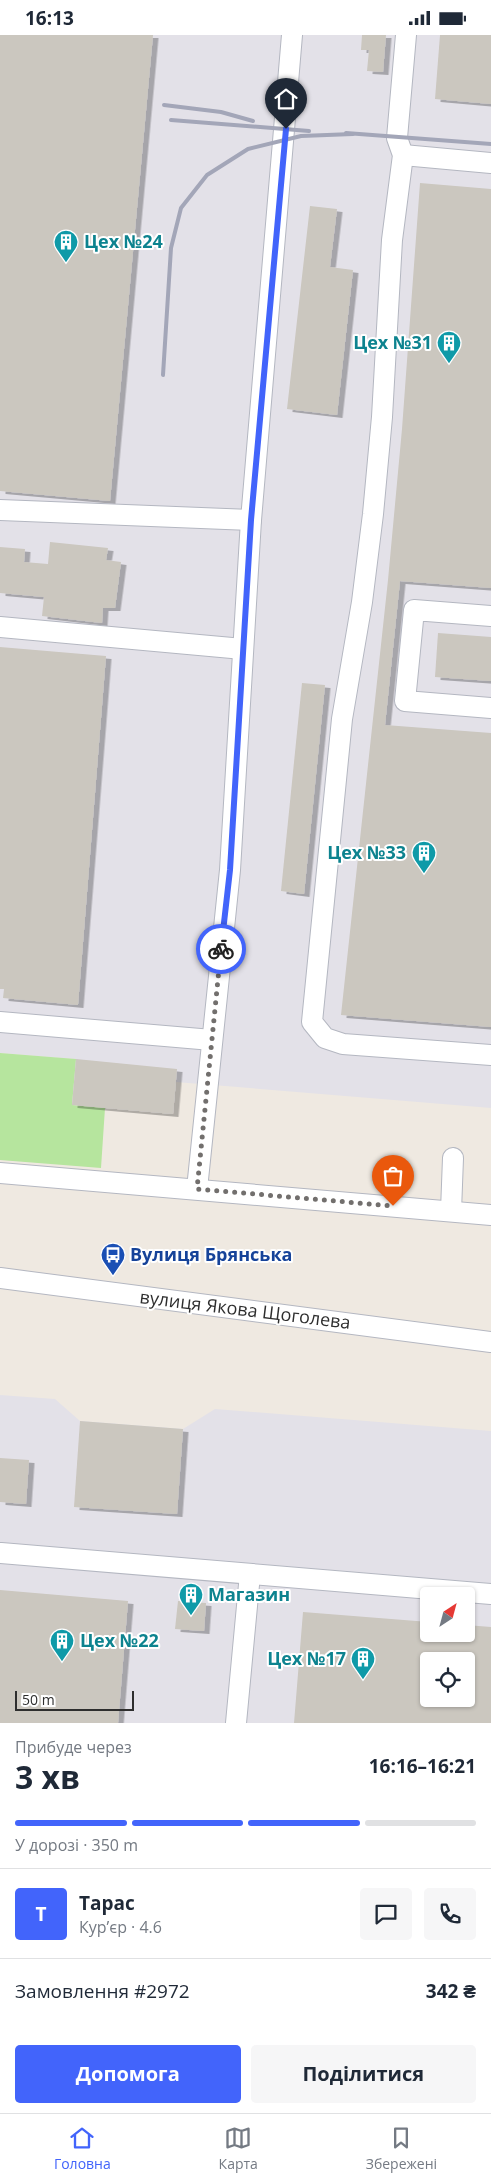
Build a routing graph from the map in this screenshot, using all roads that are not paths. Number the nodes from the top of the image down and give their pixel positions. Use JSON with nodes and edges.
{"nodes":[{"id":1,"x":292,"y":35,"type":"edge"},
{"id":2,"x":406,"y":35,"type":"edge"},
{"id":3,"x":403,"y":155,"type":"junction"},
{"id":4,"x":491,"y":163,"type":"edge"},
{"id":5,"x":0,"y":510,"type":"edge"},
{"id":6,"x":251,"y":520,"type":"junction"},
{"id":7,"x":491,"y":616,"type":"edge"},
{"id":8,"x":0,"y":627,"type":"edge"},
{"id":9,"x":243,"y":649,"type":"junction"},
{"id":10,"x":491,"y":708,"type":"edge"},
{"id":11,"x":0,"y":1022,"type":"edge"},
{"id":12,"x":212,"y":1040,"type":"junction"},
{"id":13,"x":491,"y":1055,"type":"edge"},
{"id":14,"x":453,"y":1158,"type":"dead end"},
{"id":15,"x":0,"y":1173,"type":"edge"},
{"id":16,"x":197,"y":1189,"type":"junction"},
{"id":17,"x":451,"y":1211,"type":"junction"},
{"id":18,"x":491,"y":1215,"type":"edge"},
{"id":19,"x":0,"y":1278,"type":"edge"},
{"id":20,"x":491,"y":1342,"type":"edge"},
{"id":21,"x":1,"y":1553,"type":"edge"},
{"id":22,"x":250,"y":1574,"type":"junction"},
{"id":23,"x":491,"y":1593,"type":"edge"},
{"id":24,"x":236,"y":1723,"type":"edge"}],
"edges":[{"from":1,"to":6,"type":"street"},
{"from":2,"to":3,"type":"street"},
{"from":3,"to":4,"type":"street"},
{"from":3,"to":13,"type":"street"},
{"from":5,"to":6,"type":"street"},
{"from":6,"to":9,"type":"street"},
{"from":7,"to":10,"type":"street"},
{"from":8,"to":9,"type":"street"},
{"from":9,"to":12,"type":"street"},
{"from":11,"to":12,"type":"street"},
{"from":12,"to":16,"type":"street"},
{"from":14,"to":17,"type":"street"},
{"from":15,"to":16,"type":"street"},
{"from":16,"to":17,"type":"street"},
{"from":17,"to":18,"type":"street"},
{"from":19,"to":20,"type":"street","name":"вулиця Якова Щоголева"},
{"from":21,"to":22,"type":"street"},
{"from":22,"to":23,"type":"street"},
{"from":22,"to":24,"type":"street"}]}
